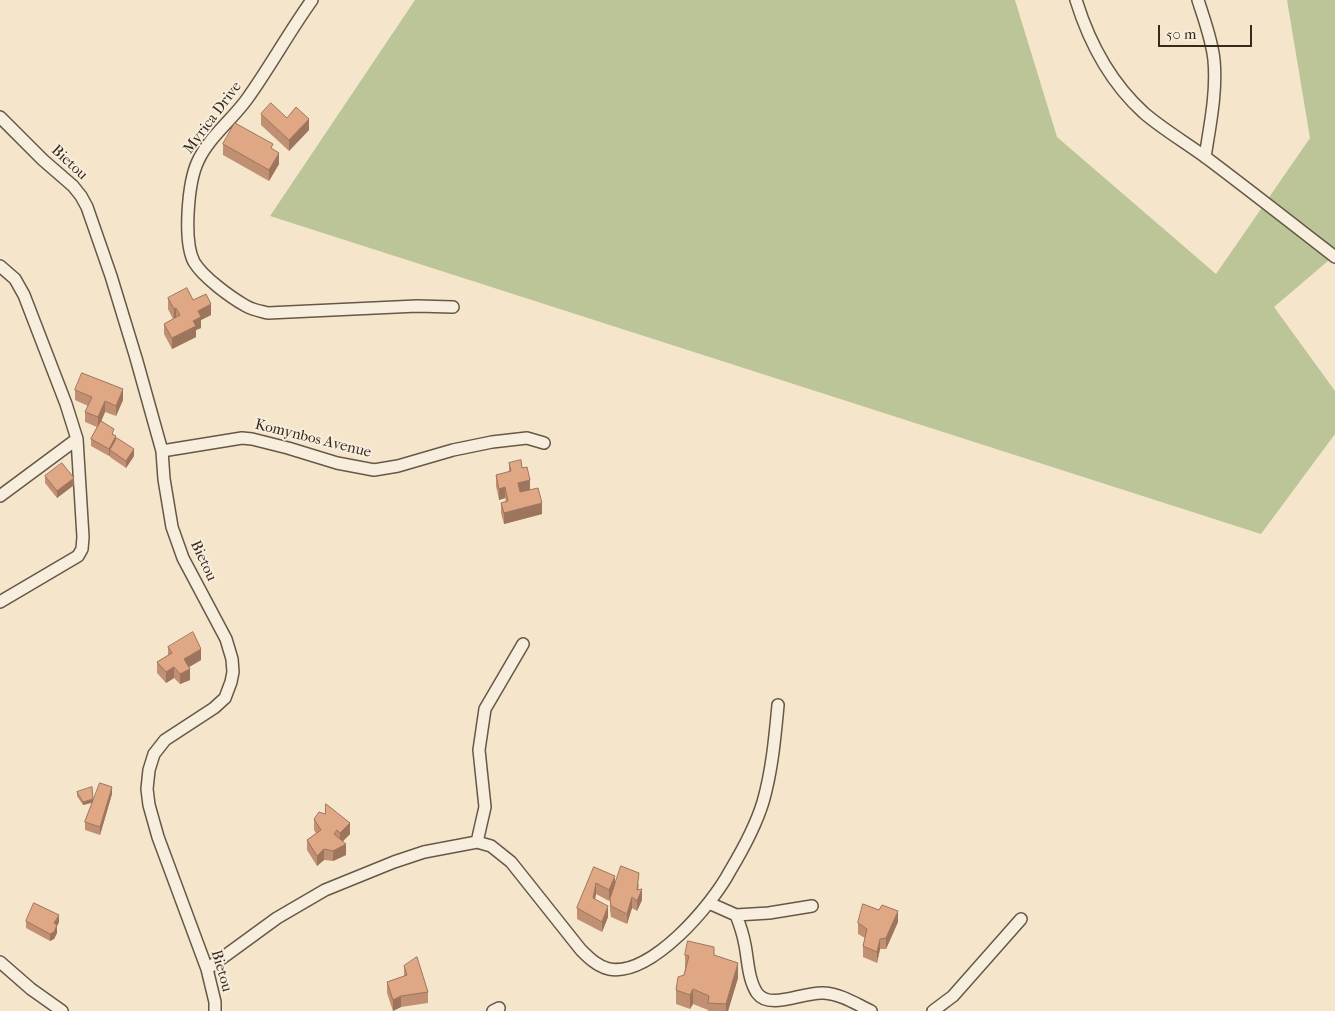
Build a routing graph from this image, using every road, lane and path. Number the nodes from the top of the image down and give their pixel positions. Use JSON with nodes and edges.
{"nodes":[{"id":1,"x":312,"y":0,"type":"edge"},
{"id":2,"x":1076,"y":0,"type":"edge"},
{"id":3,"x":1198,"y":0,"type":"edge"},
{"id":4,"x":0,"y":116,"type":"edge"},
{"id":5,"x":1205,"y":156,"type":"junction"},
{"id":6,"x":1335,"y":257,"type":"edge"},
{"id":7,"x":0,"y":266,"type":"edge"},
{"id":8,"x":452,"y":307,"type":"dead end"},
{"id":9,"x":77,"y":438,"type":"junction"},
{"id":10,"x":544,"y":443,"type":"dead end"},
{"id":11,"x":162,"y":451,"type":"junction"},
{"id":12,"x":0,"y":496,"type":"edge"},
{"id":13,"x":0,"y":602,"type":"edge"},
{"id":14,"x":523,"y":644,"type":"dead end"},
{"id":15,"x":778,"y":705,"type":"dead end"},
{"id":16,"x":477,"y":842,"type":"junction"},
{"id":17,"x":709,"y":903,"type":"junction"},
{"id":18,"x":812,"y":906,"type":"dead end"},
{"id":19,"x":736,"y":915,"type":"junction"},
{"id":20,"x":1021,"y":918,"type":"dead end"},
{"id":21,"x":0,"y":962,"type":"edge"},
{"id":22,"x":207,"y":969,"type":"junction"},
{"id":23,"x":62,"y":1011,"type":"edge"},
{"id":24,"x":215,"y":1011,"type":"edge"},
{"id":25,"x":871,"y":1011,"type":"edge"},
{"id":26,"x":933,"y":1011,"type":"edge"}],
"edges":[{"from":1,"to":8,"type":"street","name":"Myrica Drive"},
{"from":2,"to":5,"type":"street"},
{"from":3,"to":5,"type":"street"},
{"from":4,"to":11,"type":"street","name":"Bietou"},
{"from":5,"to":6,"type":"street"},
{"from":7,"to":9,"type":"street"},
{"from":9,"to":12,"type":"street"},
{"from":9,"to":13,"type":"street"},
{"from":10,"to":11,"type":"street","name":"Komynbos Avenue"},
{"from":11,"to":22,"type":"street","name":"Bietou"},
{"from":14,"to":16,"type":"street"},
{"from":15,"to":17,"type":"street"},
{"from":16,"to":17,"type":"street"},
{"from":16,"to":22,"type":"street"},
{"from":17,"to":19,"type":"street"},
{"from":18,"to":19,"type":"street"},
{"from":19,"to":25,"type":"street"},
{"from":20,"to":26,"type":"street"},
{"from":21,"to":23,"type":"street"},
{"from":22,"to":24,"type":"street","name":"Bietou"}]}
